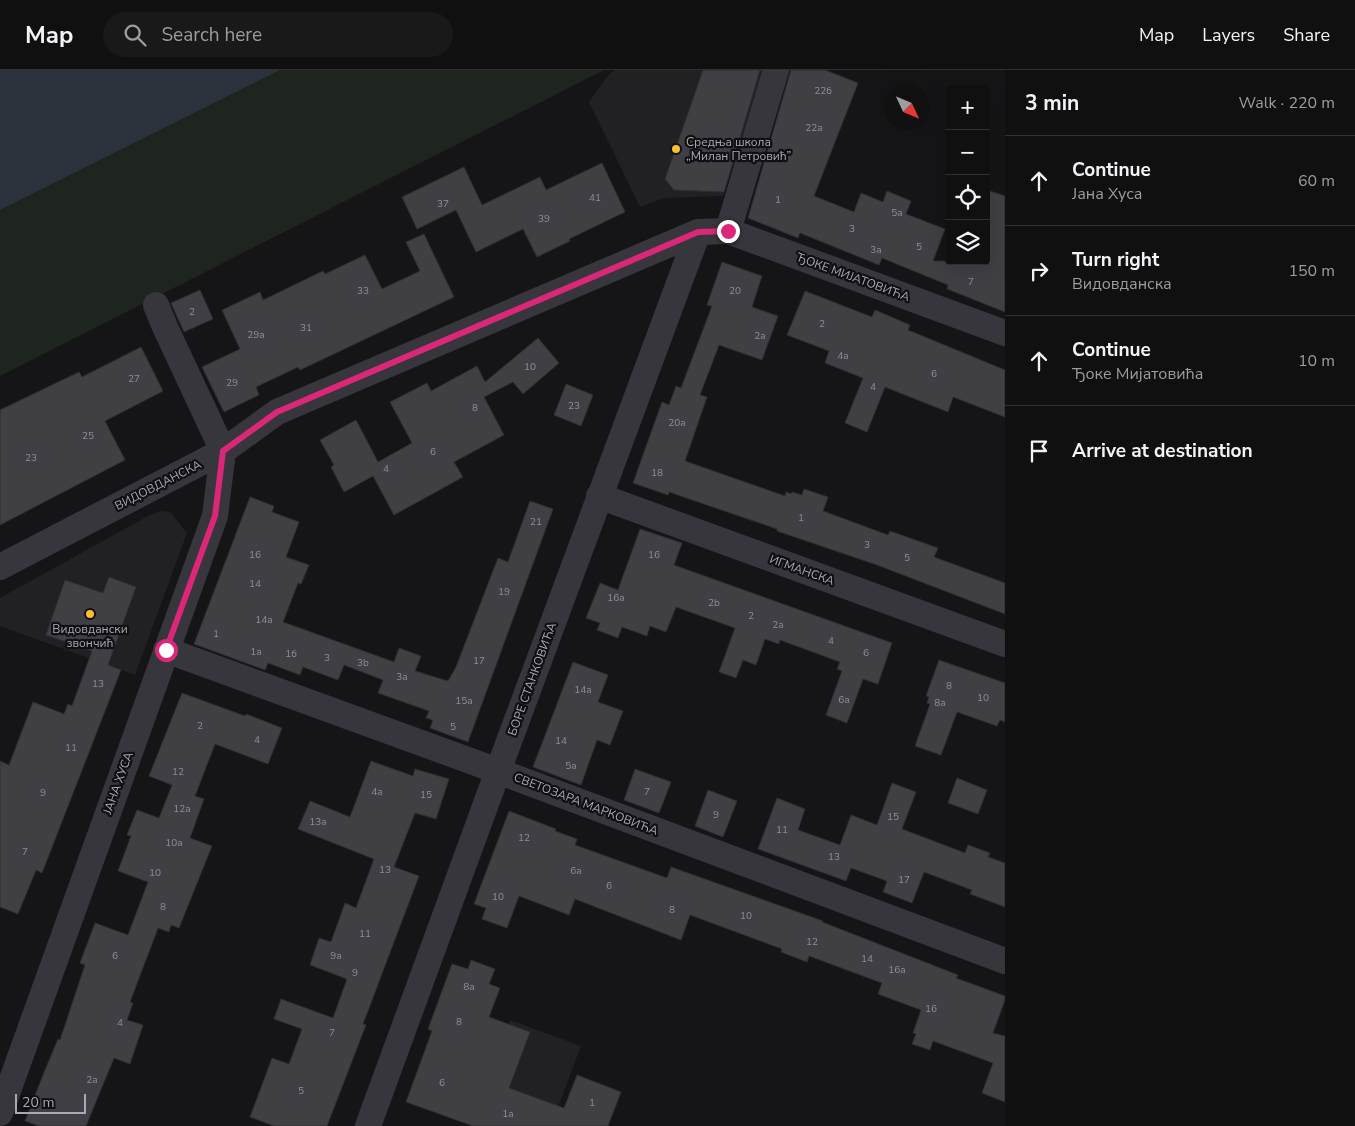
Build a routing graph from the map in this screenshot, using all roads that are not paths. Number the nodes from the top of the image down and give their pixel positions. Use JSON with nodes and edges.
{"nodes":[{"id":1,"x":776,"y":70,"type":"edge"},
{"id":2,"x":728,"y":231,"type":"junction"},
{"id":3,"x":698,"y":232,"type":"junction"},
{"id":4,"x":156,"y":305,"type":"dead end"},
{"id":5,"x":1005,"y":333,"type":"edge"},
{"id":6,"x":223,"y":451,"type":"junction"},
{"id":7,"x":599,"y":496,"type":"junction"},
{"id":8,"x":0,"y":567,"type":"edge"},
{"id":9,"x":1005,"y":644,"type":"edge"},
{"id":10,"x":166,"y":650,"type":"junction"},
{"id":11,"x":498,"y":771,"type":"junction"},
{"id":12,"x":1005,"y":961,"type":"edge"},
{"id":13,"x":0,"y":1112,"type":"edge"},
{"id":14,"x":368,"y":1126,"type":"edge"}],
"edges":[{"from":1,"to":2,"type":"street"},
{"from":2,"to":3,"type":"street","name":"ЂОКЕ МИЈАТОВИЋА"},
{"from":2,"to":5,"type":"street","name":"ЂОКЕ МИЈАТОВИЋА"},
{"from":3,"to":6,"type":"street","name":"ВИДОВДАНСКА"},
{"from":3,"to":7,"type":"street","name":"БОРЕ СТАНКОВИЋА"},
{"from":4,"to":6,"type":"street"},
{"from":6,"to":8,"type":"street","name":"ВИДОВДАНСКА"},
{"from":6,"to":10,"type":"street","name":"ЈАНА ХУСА"},
{"from":7,"to":9,"type":"street","name":"ИГМАНСКА"},
{"from":7,"to":11,"type":"street","name":"БОРЕ СТАНКОВИЋА"},
{"from":10,"to":11,"type":"street","name":"СВЕТОЗАРА МАРКОВИЋА"},
{"from":10,"to":13,"type":"street","name":"ЈАНА ХУСА"},
{"from":11,"to":12,"type":"street","name":"СВЕТОЗАРА МАРКОВИЋА"},
{"from":11,"to":14,"type":"street","name":"БОРЕ СТАНКОВИЋА"}]}
